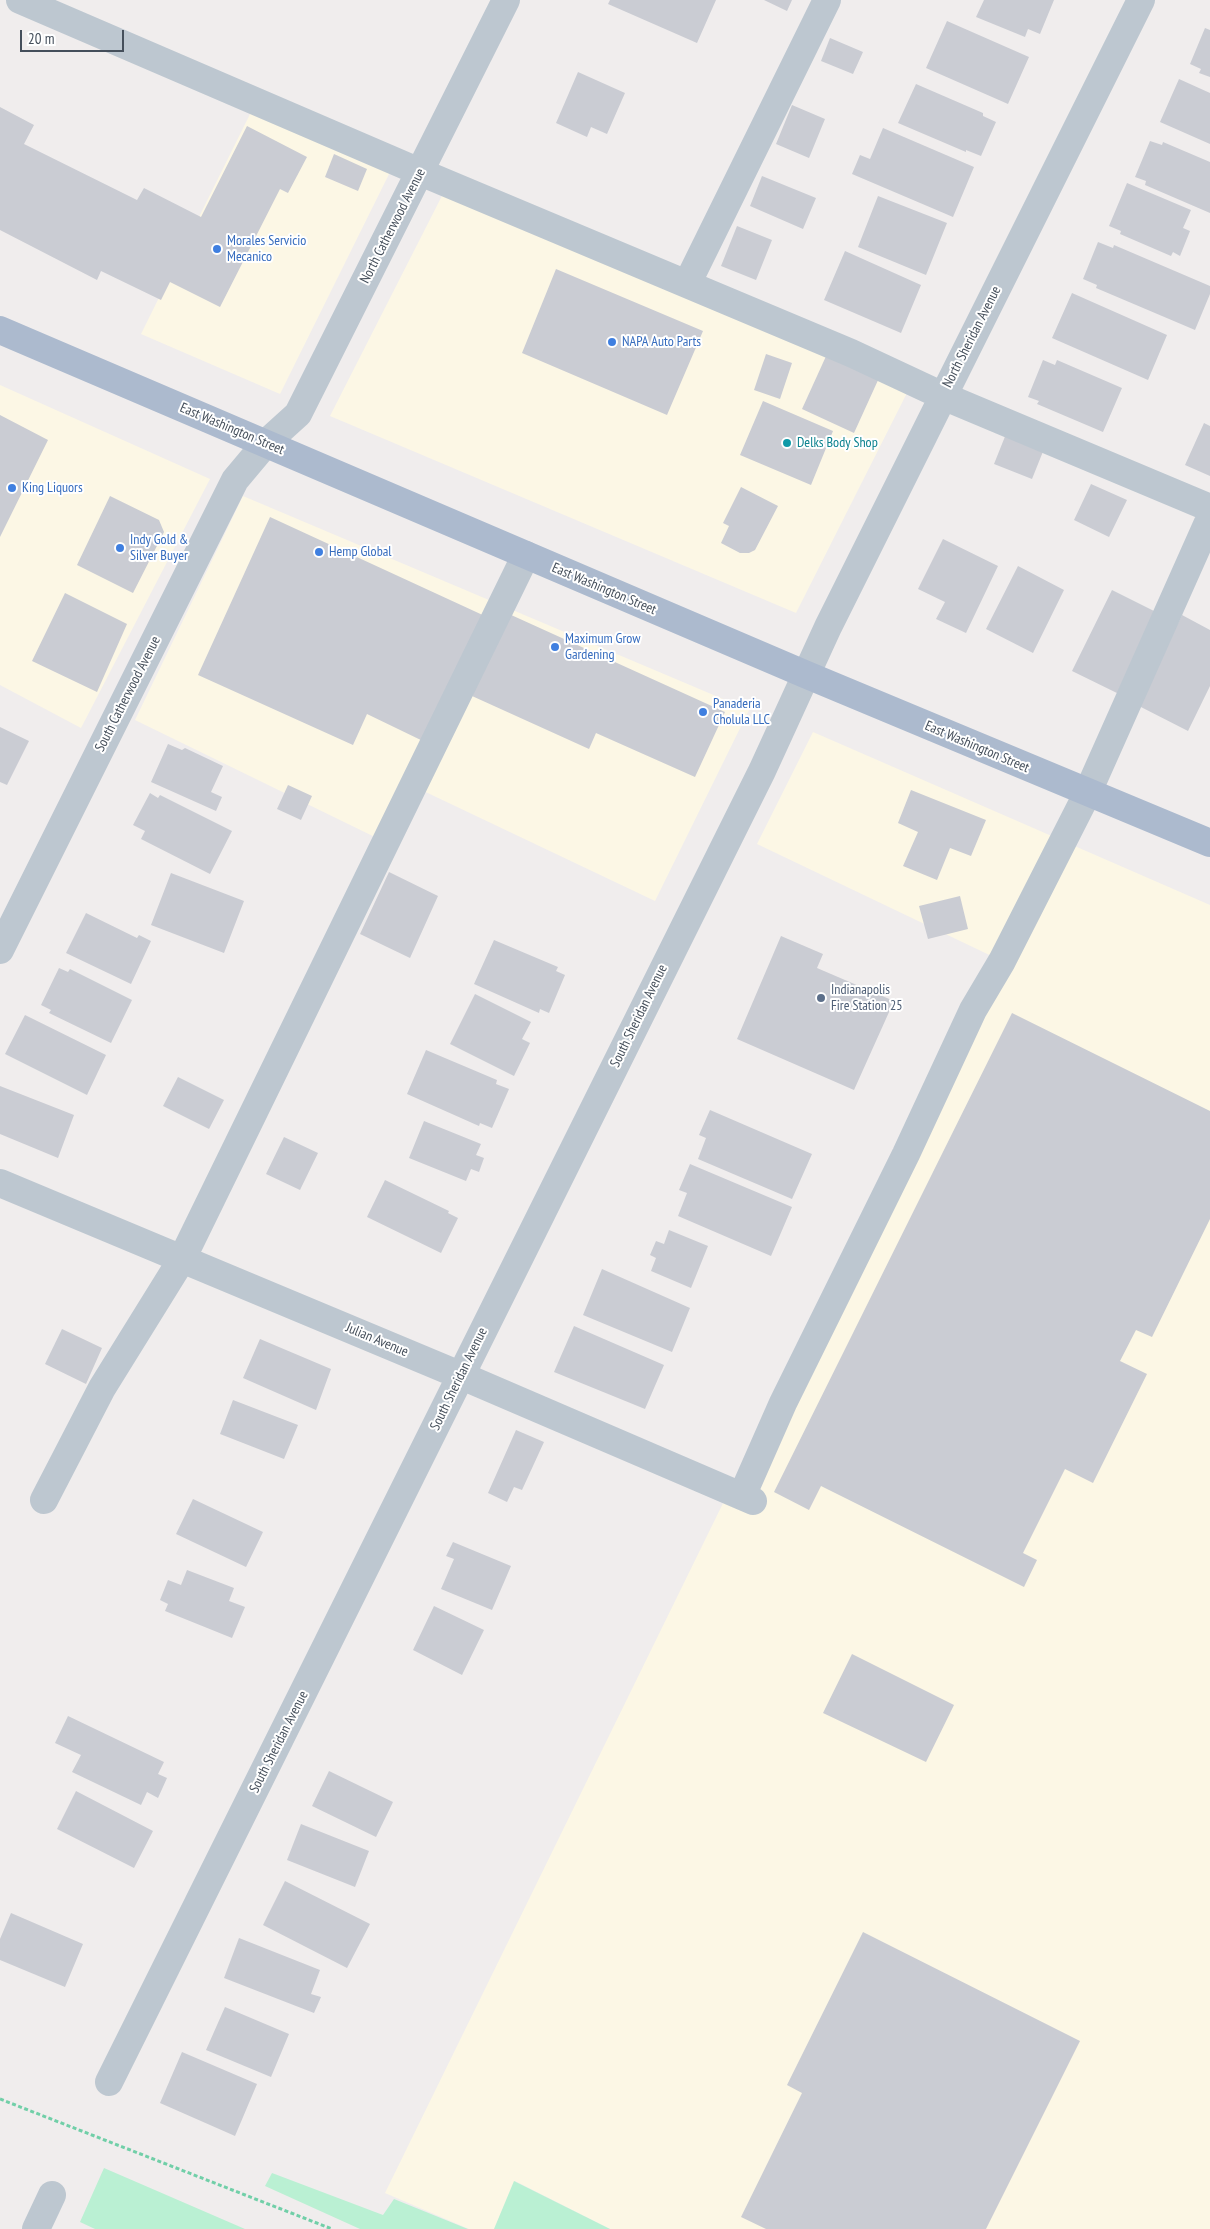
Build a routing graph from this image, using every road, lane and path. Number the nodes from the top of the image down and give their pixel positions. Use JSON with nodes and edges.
{"nodes":[{"id":1,"x":20,"y":0,"type":"edge"},
{"id":2,"x":506,"y":0,"type":"edge"},
{"id":3,"x":827,"y":0,"type":"edge"},
{"id":4,"x":1141,"y":0,"type":"edge"},
{"id":5,"x":420,"y":172,"type":"junction"},
{"id":6,"x":687,"y":284,"type":"junction"},
{"id":7,"x":0,"y":330,"type":"edge"},
{"id":8,"x":943,"y":396,"type":"junction"},
{"id":9,"x":266,"y":443,"type":"junction"},
{"id":10,"x":1210,"y":508,"type":"edge"},
{"id":11,"x":1210,"y":518,"type":"edge"},
{"id":12,"x":526,"y":556,"type":"junction"},
{"id":13,"x":807,"y":675,"type":"junction"},
{"id":14,"x":1087,"y":794,"type":"junction"},
{"id":15,"x":1210,"y":844,"type":"edge"},
{"id":16,"x":0,"y":950,"type":"edge"},
{"id":17,"x":0,"y":1183,"type":"edge"},
{"id":18,"x":182,"y":1259,"type":"junction"},
{"id":19,"x":462,"y":1376,"type":"junction"},
{"id":20,"x":44,"y":1500,"type":"dead end"},
{"id":21,"x":109,"y":2082,"type":"dead end"},
{"id":22,"x":0,"y":2099,"type":"edge"},
{"id":23,"x":52,"y":2196,"type":"dead end"},
{"id":24,"x":36,"y":2229,"type":"edge"},
{"id":25,"x":332,"y":2229,"type":"edge"}],
"edges":[{"from":1,"to":5,"type":"street"},
{"from":2,"to":5,"type":"street","name":"North Catherwood Avenue"},
{"from":3,"to":6,"type":"street"},
{"from":4,"to":8,"type":"street","name":"North Sheridan Avenue"},
{"from":5,"to":6,"type":"street"},
{"from":5,"to":9,"type":"street","name":"North Catherwood Avenue"},
{"from":6,"to":8,"type":"street"},
{"from":7,"to":9,"type":"main road","name":"East Washington Street"},
{"from":8,"to":10,"type":"street"},
{"from":8,"to":13,"type":"street","name":"North Sheridan Avenue"},
{"from":9,"to":12,"type":"main road","name":"East Washington Street"},
{"from":9,"to":16,"type":"street","name":"South Catherwood Avenue"},
{"from":11,"to":14,"type":"street"},
{"from":12,"to":13,"type":"main road","name":"East Washington Street"},
{"from":12,"to":18,"type":"street"},
{"from":13,"to":14,"type":"main road","name":"East Washington Street"},
{"from":13,"to":19,"type":"street","name":"South Sheridan Avenue"},
{"from":14,"to":15,"type":"main road","name":"East Washington Street"},
{"from":14,"to":19,"type":"street","name":"Julian Avenue"},
{"from":17,"to":18,"type":"street","name":"Julian Avenue"},
{"from":18,"to":19,"type":"street","name":"Julian Avenue"},
{"from":18,"to":20,"type":"street"},
{"from":19,"to":21,"type":"street","name":"South Sheridan Avenue"},
{"from":22,"to":25,"type":"path"},
{"from":23,"to":24,"type":"street"}]}
